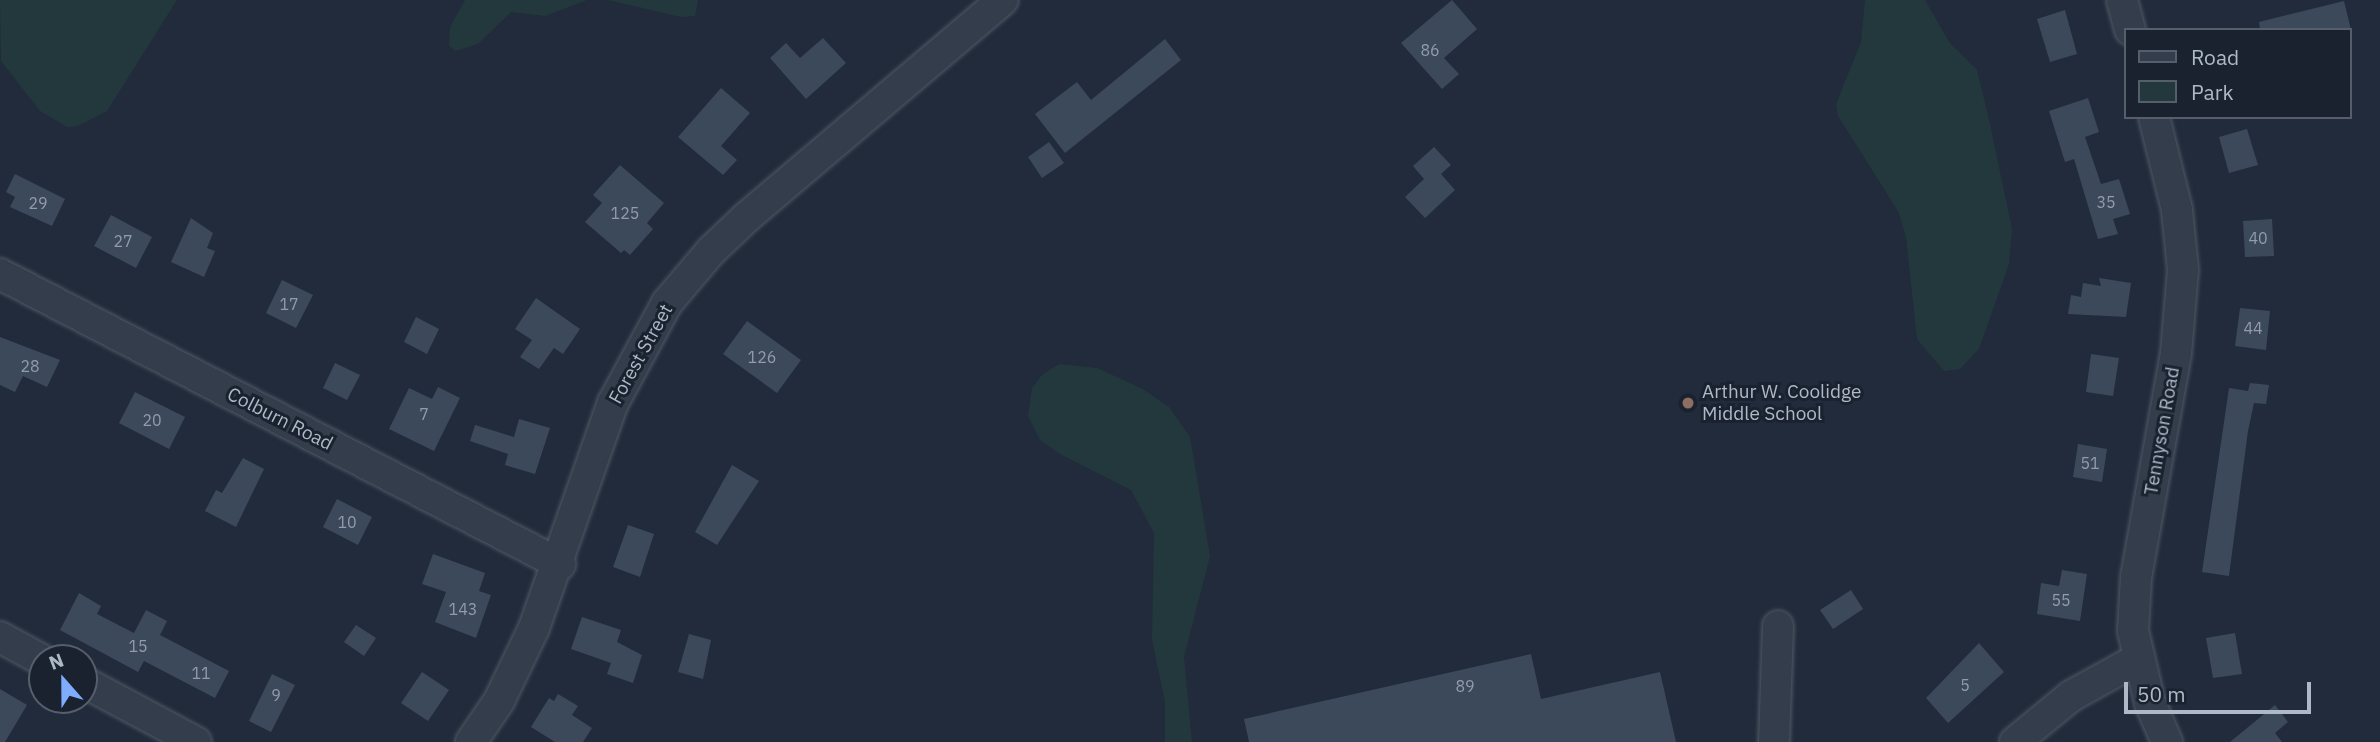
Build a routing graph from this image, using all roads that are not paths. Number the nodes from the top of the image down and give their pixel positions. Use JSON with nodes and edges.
{"nodes":[{"id":1,"x":1003,"y":0,"type":"edge"},
{"id":2,"x":2122,"y":0,"type":"edge"},
{"id":3,"x":2129,"y":28,"type":"edge"},
{"id":4,"x":2154,"y":119,"type":"edge"},
{"id":5,"x":0,"y":274,"type":"edge"},
{"id":6,"x":560,"y":564,"type":"junction"},
{"id":7,"x":1779,"y":626,"type":"dead end"},
{"id":8,"x":0,"y":637,"type":"edge"},
{"id":9,"x":28,"y":652,"type":"edge"},
{"id":10,"x":2138,"y":659,"type":"junction"},
{"id":11,"x":98,"y":689,"type":"edge"},
{"id":12,"x":197,"y":742,"type":"edge"},
{"id":13,"x":471,"y":742,"type":"edge"},
{"id":14,"x":1774,"y":742,"type":"edge"},
{"id":15,"x":2015,"y":742,"type":"edge"},
{"id":16,"x":2167,"y":742,"type":"edge"}],
"edges":[{"from":1,"to":6,"type":"street","name":"Forest Street"},
{"from":2,"to":3,"type":"street"},
{"from":4,"to":10,"type":"street","name":"Tennyson Road"},
{"from":5,"to":6,"type":"street","name":"Colburn Road"},
{"from":6,"to":13,"type":"street","name":"Forest Street"},
{"from":7,"to":14,"type":"street"},
{"from":8,"to":9,"type":"street"},
{"from":10,"to":15,"type":"street"},
{"from":10,"to":16,"type":"street","name":"Tennyson Road"},
{"from":11,"to":12,"type":"street"}]}
